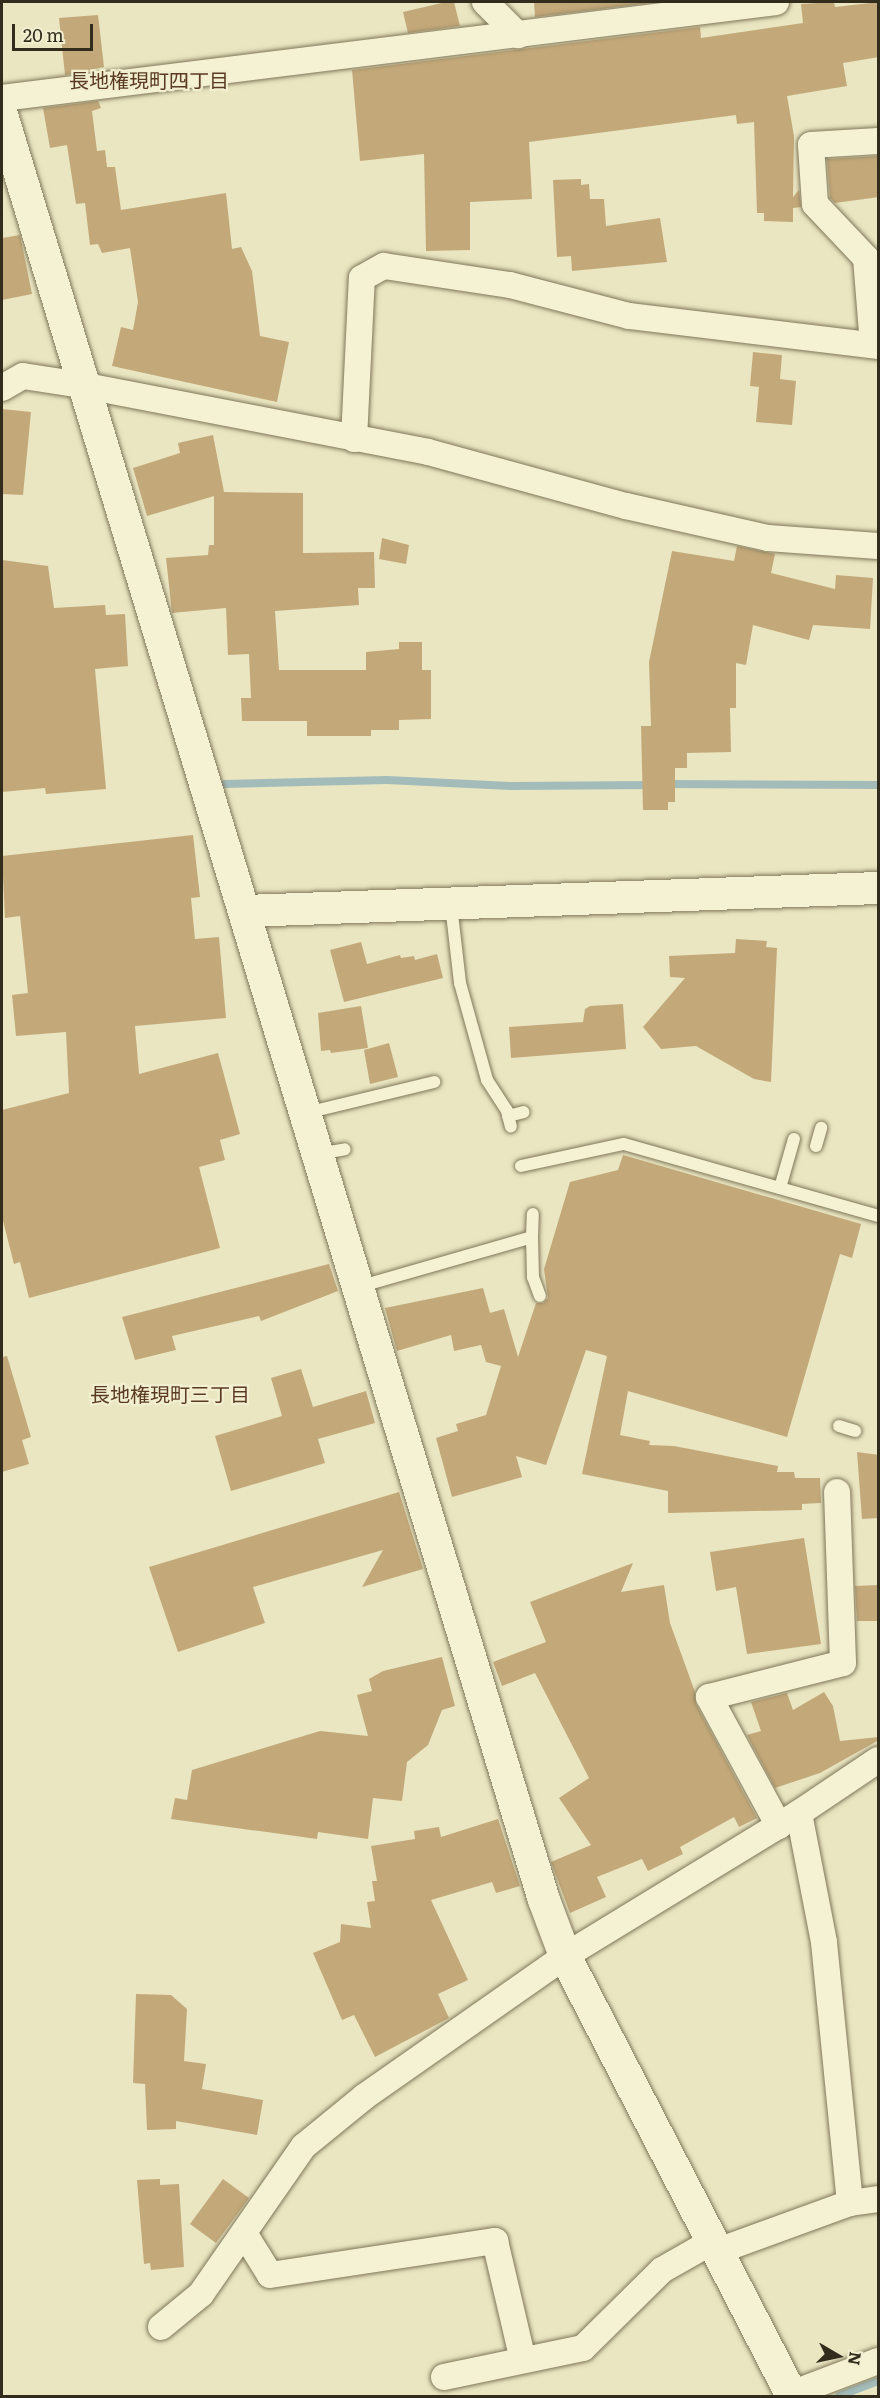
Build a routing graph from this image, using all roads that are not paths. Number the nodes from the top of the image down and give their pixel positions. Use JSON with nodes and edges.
{"nodes":[{"id":1,"x":485,"y":2,"type":"edge"},
{"id":2,"x":768,"y":2,"type":"edge"},
{"id":3,"x":518,"y":35,"type":"junction"},
{"id":4,"x":2,"y":98,"type":"edge"},
{"id":5,"x":2,"y":115,"type":"edge"},
{"id":6,"x":879,"y":141,"type":"edge"},
{"id":7,"x":876,"y":345,"type":"edge"},
{"id":8,"x":81,"y":385,"type":"junction"},
{"id":9,"x":2,"y":388,"type":"edge"},
{"id":10,"x":354,"y":439,"type":"junction"},
{"id":11,"x":879,"y":546,"type":"edge"},
{"id":12,"x":879,"y":888,"type":"edge"},
{"id":13,"x":451,"y":902,"type":"junction"},
{"id":14,"x":244,"y":910,"type":"junction"},
{"id":15,"x":434,"y":1082,"type":"dead end"},
{"id":16,"x":524,"y":1112,"type":"dead end"},
{"id":17,"x":305,"y":1113,"type":"junction"},
{"id":18,"x":821,"y":1128,"type":"dead end"},
{"id":19,"x":794,"y":1139,"type":"dead end"},
{"id":20,"x":816,"y":1146,"type":"dead end"},
{"id":21,"x":521,"y":1166,"type":"dead end"},
{"id":22,"x":780,"y":1188,"type":"junction"},
{"id":23,"x":533,"y":1214,"type":"dead end"},
{"id":24,"x":879,"y":1216,"type":"edge"},
{"id":25,"x":532,"y":1237,"type":"junction"},
{"id":26,"x":357,"y":1287,"type":"junction"},
{"id":27,"x":540,"y":1296,"type":"dead end"},
{"id":28,"x":839,"y":1426,"type":"dead end"},
{"id":29,"x":855,"y":1431,"type":"dead end"},
{"id":30,"x":837,"y":1492,"type":"dead end"},
{"id":31,"x":879,"y":1760,"type":"edge"},
{"id":32,"x":789,"y":1820,"type":"junction"},
{"id":33,"x":565,"y":1956,"type":"junction"},
{"id":34,"x":879,"y":2199,"type":"edge"},
{"id":35,"x":850,"y":2203,"type":"junction"},
{"id":36,"x":244,"y":2233,"type":"junction"},
{"id":37,"x":715,"y":2246,"type":"junction"},
{"id":38,"x":161,"y":2326,"type":"dead end"},
{"id":39,"x":523,"y":2360,"type":"junction"},
{"id":40,"x":879,"y":2361,"type":"edge"},
{"id":41,"x":444,"y":2378,"type":"dead end"},
{"id":42,"x":792,"y":2396,"type":"edge"}],
"edges":[{"from":1,"to":3,"type":"street"},
{"from":2,"to":3,"type":"street"},
{"from":3,"to":4,"type":"street"},
{"from":5,"to":8,"type":"street"},
{"from":6,"to":7,"type":"street"},
{"from":7,"to":10,"type":"street"},
{"from":8,"to":9,"type":"street"},
{"from":8,"to":10,"type":"street"},
{"from":8,"to":14,"type":"street"},
{"from":10,"to":11,"type":"street"},
{"from":12,"to":13,"type":"street"},
{"from":13,"to":14,"type":"street"},
{"from":13,"to":16,"type":"lane"},
{"from":14,"to":17,"type":"street"},
{"from":15,"to":17,"type":"lane"},
{"from":17,"to":26,"type":"street"},
{"from":18,"to":20,"type":"lane"},
{"from":19,"to":22,"type":"lane"},
{"from":21,"to":22,"type":"lane"},
{"from":22,"to":24,"type":"lane"},
{"from":23,"to":25,"type":"lane"},
{"from":25,"to":26,"type":"lane"},
{"from":25,"to":27,"type":"lane"},
{"from":26,"to":33,"type":"street"},
{"from":28,"to":29,"type":"lane"},
{"from":30,"to":32,"type":"street"},
{"from":31,"to":32,"type":"street"},
{"from":32,"to":33,"type":"street"},
{"from":32,"to":35,"type":"street"},
{"from":33,"to":36,"type":"street"},
{"from":33,"to":37,"type":"street"},
{"from":34,"to":35,"type":"street"},
{"from":35,"to":37,"type":"street"},
{"from":36,"to":38,"type":"street"},
{"from":36,"to":39,"type":"street"},
{"from":37,"to":39,"type":"street"},
{"from":37,"to":42,"type":"street"},
{"from":39,"to":41,"type":"street"},
{"from":40,"to":42,"type":"street"}]}
